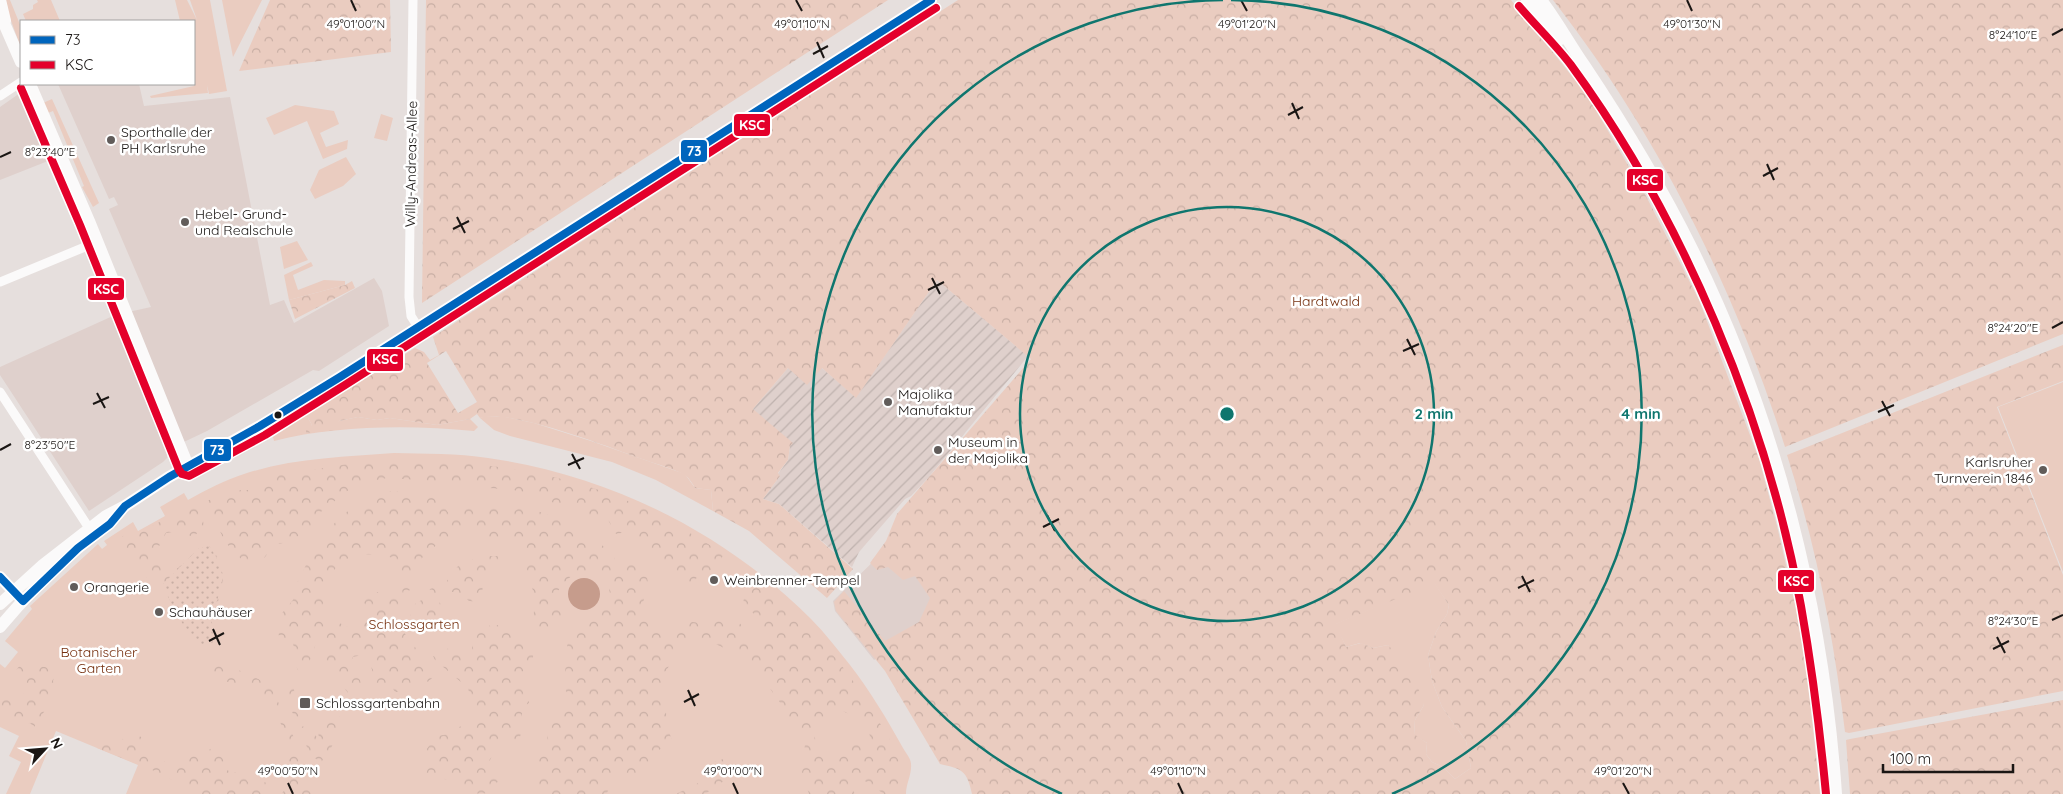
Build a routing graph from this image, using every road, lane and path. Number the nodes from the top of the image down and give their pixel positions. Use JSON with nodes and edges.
{"nodes":[{"id":1,"x":0,"y":0,"type":"edge"},
{"id":2,"x":413,"y":0,"type":"edge"},
{"id":3,"x":931,"y":0,"type":"edge"},
{"id":4,"x":1527,"y":0,"type":"edge"},
{"id":5,"x":1541,"y":0,"type":"edge"},
{"id":6,"x":0,"y":14,"type":"edge"},
{"id":7,"x":6,"y":26,"type":"junction"},
{"id":8,"x":20,"y":60,"type":"edge"},
{"id":9,"x":1583,"y":63,"type":"junction"},
{"id":10,"x":20,"y":85,"type":"edge"},
{"id":11,"x":25,"y":85,"type":"edge"},
{"id":12,"x":0,"y":96,"type":"edge"},
{"id":13,"x":97,"y":242,"type":"junction"},
{"id":14,"x":0,"y":282,"type":"edge"},
{"id":15,"x":418,"y":326,"type":"junction"},
{"id":16,"x":0,"y":392,"type":"edge"},
{"id":17,"x":188,"y":466,"type":"junction"},
{"id":18,"x":125,"y":506,"type":"junction"},
{"id":19,"x":89,"y":528,"type":"junction"},
{"id":20,"x":0,"y":577,"type":"edge"},
{"id":21,"x":13,"y":591,"type":"junction"},
{"id":22,"x":23,"y":600,"type":"junction"},
{"id":23,"x":0,"y":604,"type":"edge"},
{"id":24,"x":0,"y":627,"type":"edge"},
{"id":25,"x":1836,"y":794,"type":"edge"}],
"edges":[{"from":1,"to":7,"type":"main road"},
{"from":2,"to":15,"type":"street","name":"Willy-Andreas-Allee"},
{"from":3,"to":15,"type":"main road"},
{"from":4,"to":9,"type":"main road"},
{"from":5,"to":9,"type":"main road"},
{"from":6,"to":7,"type":"main road"},
{"from":7,"to":8,"type":"main road"},
{"from":9,"to":25,"type":"main road"},
{"from":10,"to":12,"type":"street"},
{"from":11,"to":13,"type":"main road"},
{"from":13,"to":14,"type":"street"},
{"from":13,"to":17,"type":"main road"},
{"from":15,"to":17,"type":"main road"},
{"from":16,"to":19,"type":"street"},
{"from":17,"to":18,"type":"main road"},
{"from":18,"to":19,"type":"main road"},
{"from":18,"to":22,"type":"main road"},
{"from":19,"to":21,"type":"main road"},
{"from":20,"to":21,"type":"main road"},
{"from":21,"to":22,"type":"main road"},
{"from":21,"to":23,"type":"main road"},
{"from":22,"to":24,"type":"main road"}]}
